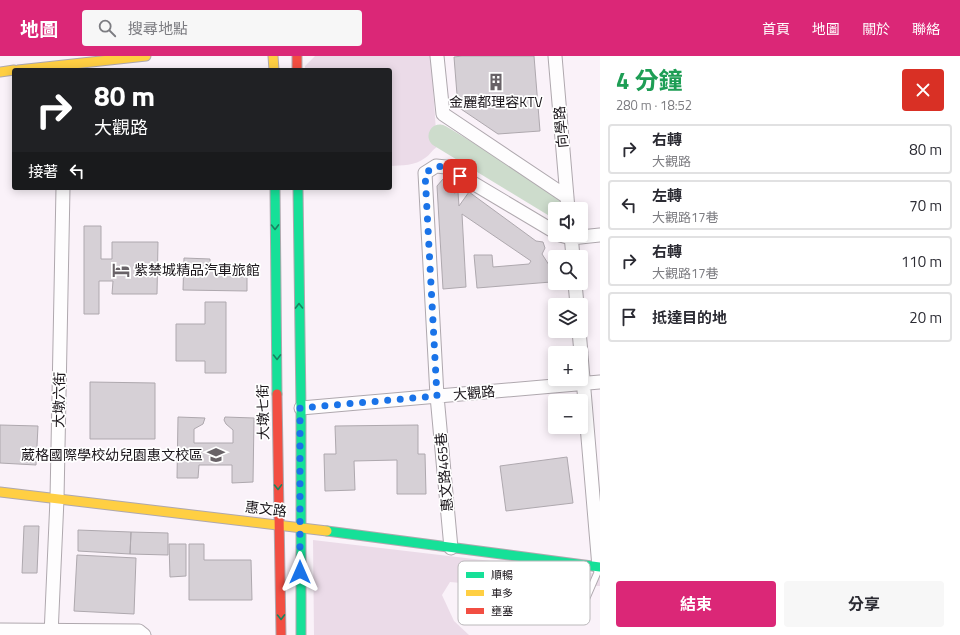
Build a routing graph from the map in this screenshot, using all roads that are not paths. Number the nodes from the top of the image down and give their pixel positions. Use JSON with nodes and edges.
{"nodes":[{"id":1,"x":146,"y":56,"type":"edge"},
{"id":2,"x":274,"y":56,"type":"edge"},
{"id":3,"x":297,"y":56,"type":"edge"},
{"id":4,"x":437,"y":56,"type":"edge"},
{"id":5,"x":555,"y":56,"type":"edge"},
{"id":6,"x":65,"y":67,"type":"edge"},
{"id":7,"x":49,"y":68,"type":"edge"},
{"id":8,"x":274,"y":68,"type":"edge"},
{"id":9,"x":297,"y":68,"type":"edge"},
{"id":10,"x":12,"y":70,"type":"edge"},
{"id":11,"x":0,"y":72,"type":"edge"},
{"id":12,"x":63,"y":190,"type":"edge"},
{"id":13,"x":275,"y":190,"type":"edge"},
{"id":14,"x":298,"y":190,"type":"edge"},
{"id":15,"x":568,"y":202,"type":"edge"},
{"id":16,"x":548,"y":228,"type":"edge"},
{"id":17,"x":588,"y":235,"type":"edge"},
{"id":18,"x":600,"y":235,"type":"edge"},
{"id":19,"x":600,"y":382,"type":"edge"},
{"id":20,"x":588,"y":383,"type":"edge"},
{"id":21,"x":550,"y":386,"type":"edge"},
{"id":22,"x":584,"y":386,"type":"edge"},
{"id":23,"x":437,"y":396,"type":"junction"},
{"id":24,"x":300,"y":408,"type":"junction"},
{"id":25,"x":0,"y":492,"type":"edge"},
{"id":26,"x":57,"y":499,"type":"junction"},
{"id":27,"x":279,"y":525,"type":"junction"},
{"id":28,"x":300,"y":527,"type":"junction"},
{"id":29,"x":450,"y":548,"type":"junction"},
{"id":30,"x":553,"y":561,"type":"edge"},
{"id":31,"x":590,"y":566,"type":"edge"},
{"id":32,"x":600,"y":567,"type":"edge"},
{"id":33,"x":590,"y":590,"type":"edge"},
{"id":34,"x":0,"y":630,"type":"edge"},
{"id":35,"x":51,"y":633,"type":"edge"},
{"id":36,"x":144,"y":635,"type":"edge"},
{"id":37,"x":282,"y":635,"type":"edge"},
{"id":38,"x":301,"y":635,"type":"edge"}],
"edges":[{"from":1,"to":6,"type":"street"},
{"from":2,"to":8,"type":"street"},
{"from":3,"to":9,"type":"street"},
{"from":4,"to":15,"type":"street"},
{"from":5,"to":15,"type":"street","name":"向學路"},
{"from":6,"to":7,"type":"street"},
{"from":10,"to":11,"type":"street"},
{"from":12,"to":26,"type":"street","name":"大墩六街"},
{"from":13,"to":27,"type":"street","name":"大墩七街","one_way":true},
{"from":24,"to":14,"type":"street","one_way":true},
{"from":16,"to":23,"type":"street","name":"惠文路465巷"},
{"from":17,"to":18,"type":"street"},
{"from":19,"to":20,"type":"street","name":"大觀路"},
{"from":21,"to":23,"type":"street","name":"大觀路"},
{"from":22,"to":32,"type":"street"},
{"from":23,"to":24,"type":"street","name":"大觀路"},
{"from":23,"to":29,"type":"street","name":"惠文路465巷"},
{"from":24,"to":28,"type":"street"},
{"from":25,"to":26,"type":"street","name":"惠文路"},
{"from":26,"to":27,"type":"street","name":"惠文路"},
{"from":26,"to":35,"type":"street","name":"大墩六街"},
{"from":27,"to":28,"type":"street","name":"惠文路"},
{"from":27,"to":37,"type":"street","name":"大墩七街","one_way":true},
{"from":28,"to":29,"type":"street","name":"惠文路"},
{"from":28,"to":38,"type":"street"},
{"from":29,"to":30,"type":"street","name":"惠文路"},
{"from":31,"to":32,"type":"street","name":"惠文路"},
{"from":32,"to":33,"type":"lane"},
{"from":34,"to":35,"type":"street"},
{"from":35,"to":36,"type":"street"}]}
